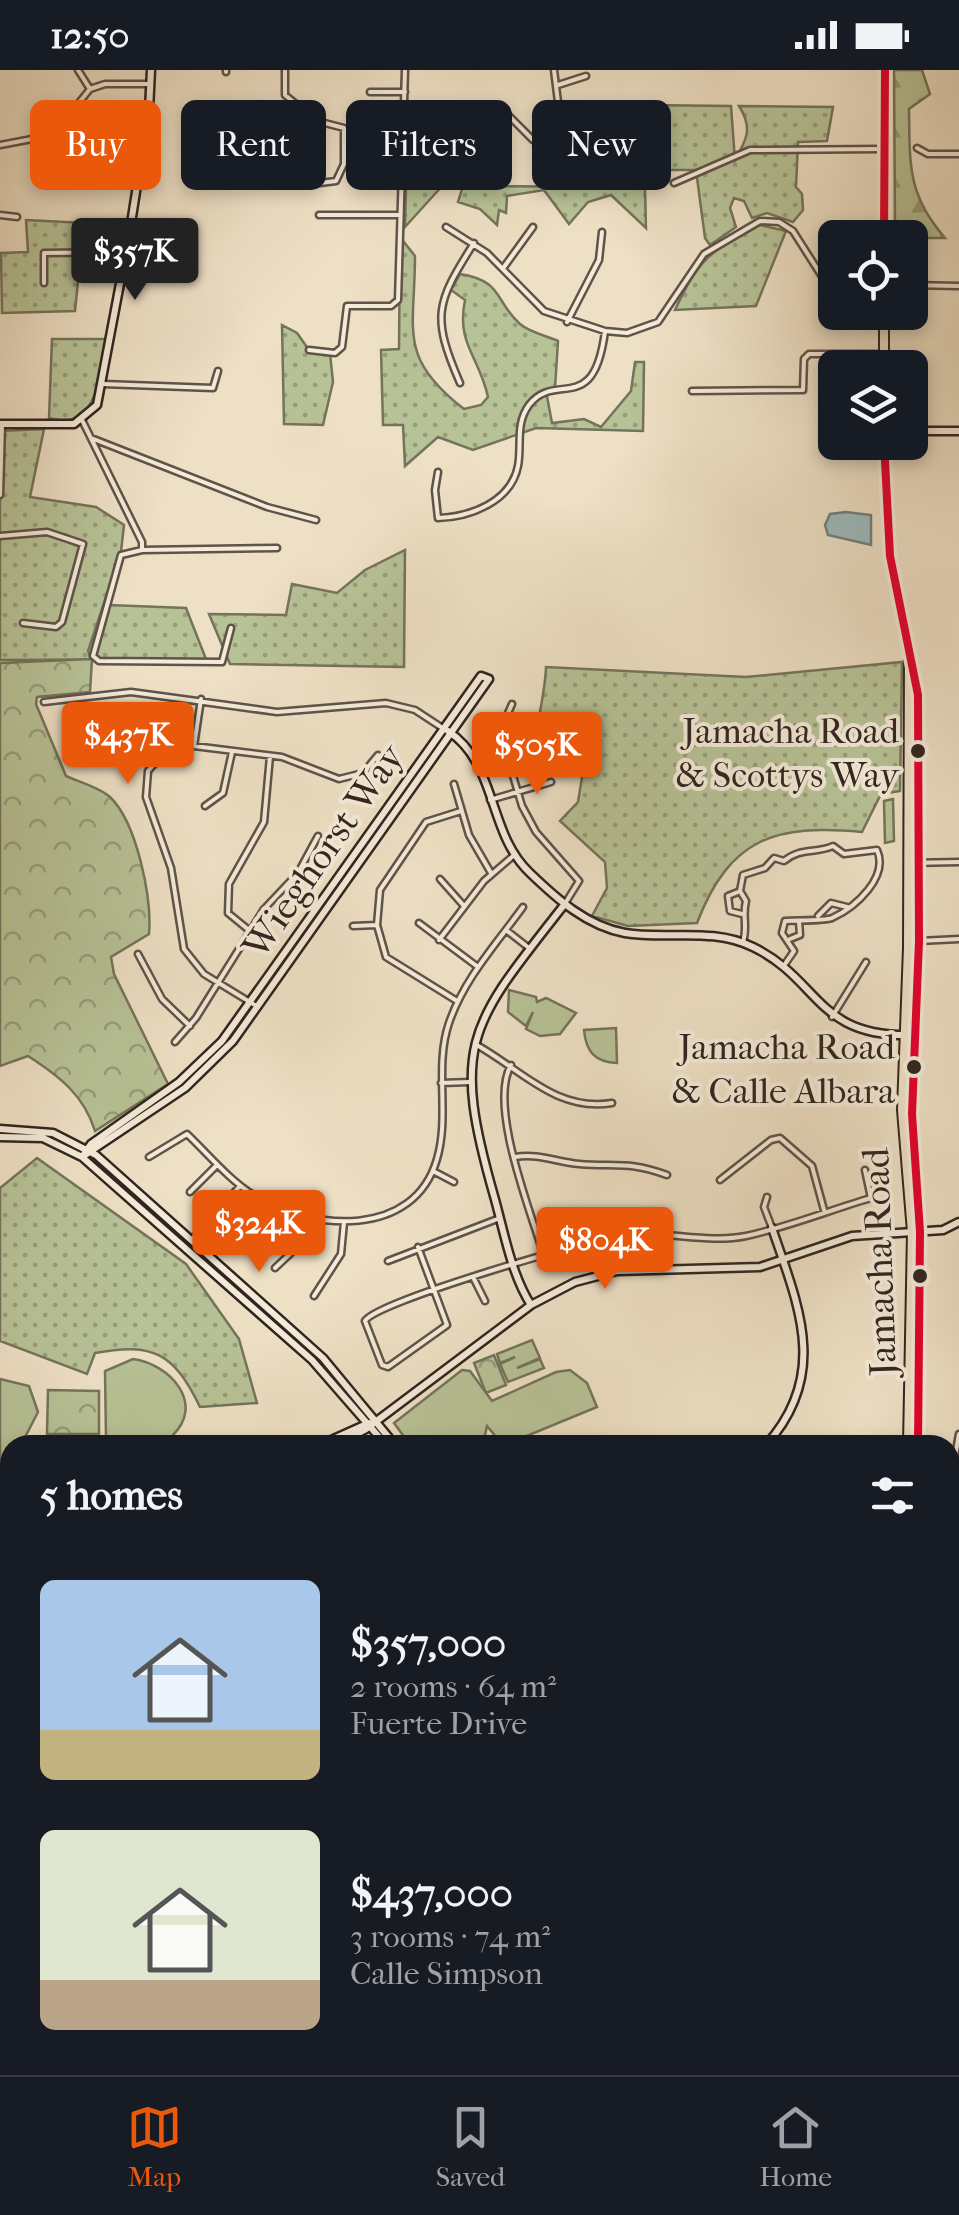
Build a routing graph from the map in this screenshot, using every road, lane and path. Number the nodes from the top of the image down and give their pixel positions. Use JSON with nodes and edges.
{"nodes":[{"id":1,"x":78,"y":70,"type":"edge"},
{"id":2,"x":151,"y":70,"type":"edge"},
{"id":3,"x":285,"y":70,"type":"edge"},
{"id":4,"x":405,"y":70,"type":"edge"},
{"id":5,"x":554,"y":70,"type":"edge"},
{"id":6,"x":885,"y":70,"type":"edge"},
{"id":7,"x":586,"y":76,"type":"dead end"},
{"id":8,"x":152,"y":84,"type":"junction"},
{"id":9,"x":558,"y":85,"type":"junction"},
{"id":10,"x":90,"y":89,"type":"junction"},
{"id":11,"x":370,"y":92,"type":"dead end"},
{"id":12,"x":404,"y":92,"type":"junction"},
{"id":13,"x":291,"y":100,"type":"edge"},
{"id":14,"x":559,"y":100,"type":"edge"},
{"id":15,"x":512,"y":119,"type":"edge"},
{"id":16,"x":326,"y":123,"type":"edge"},
{"id":17,"x":532,"y":139,"type":"edge"},
{"id":18,"x":0,"y":145,"type":"edge"},
{"id":19,"x":917,"y":148,"type":"dead end"},
{"id":20,"x":885,"y":149,"type":"junction"},
{"id":21,"x":959,"y":154,"type":"edge"},
{"id":22,"x":326,"y":182,"type":"edge"},
{"id":23,"x":674,"y":183,"type":"dead end"},
{"id":24,"x":319,"y":215,"type":"dead end"},
{"id":25,"x":398,"y":215,"type":"junction"},
{"id":26,"x":0,"y":216,"type":"edge"},
{"id":27,"x":17,"y":217,"type":"dead end"},
{"id":28,"x":884,"y":220,"type":"edge"},
{"id":29,"x":446,"y":227,"type":"dead end"},
{"id":30,"x":533,"y":227,"type":"dead end"},
{"id":31,"x":602,"y":232,"type":"dead end"},
{"id":32,"x":474,"y":243,"type":"junction"},
{"id":33,"x":126,"y":252,"type":"junction"},
{"id":34,"x":504,"y":268,"type":"junction"},
{"id":35,"x":818,"y":271,"type":"edge"},
{"id":36,"x":44,"y":283,"type":"dead end"},
{"id":37,"x":928,"y":285,"type":"edge"},
{"id":38,"x":959,"y":286,"type":"edge"},
{"id":39,"x":567,"y":322,"type":"junction"},
{"id":40,"x":605,"y":331,"type":"junction"},
{"id":41,"x":309,"y":350,"type":"dead end"},
{"id":42,"x":818,"y":354,"type":"edge"},
{"id":43,"x":218,"y":370,"type":"dead end"},
{"id":44,"x":460,"y":383,"type":"dead end"},
{"id":45,"x":102,"y":384,"type":"junction"},
{"id":46,"x":692,"y":391,"type":"dead end"},
{"id":47,"x":82,"y":420,"type":"junction"},
{"id":48,"x":1,"y":424,"type":"edge"},
{"id":49,"x":959,"y":431,"type":"edge"},
{"id":50,"x":928,"y":432,"type":"edge"},
{"id":51,"x":91,"y":438,"type":"junction"},
{"id":52,"x":884,"y":460,"type":"edge"},
{"id":53,"x":1,"y":472,"type":"edge"},
{"id":54,"x":438,"y":472,"type":"dead end"},
{"id":55,"x":0,"y":495,"type":"edge"},
{"id":56,"x":316,"y":520,"type":"dead end"},
{"id":57,"x":0,"y":536,"type":"edge"},
{"id":58,"x":277,"y":548,"type":"dead end"},
{"id":59,"x":142,"y":550,"type":"junction"},
{"id":60,"x":23,"y":623,"type":"dead end"},
{"id":61,"x":232,"y":628,"type":"dead end"},
{"id":62,"x":909,"y":658,"type":"junction"},
{"id":63,"x":201,"y":698,"type":"junction"},
{"id":64,"x":44,"y":702,"type":"dead end"},
{"id":65,"x":512,"y":704,"type":"dead end"},
{"id":66,"x":447,"y":731,"type":"junction"},
{"id":67,"x":194,"y":746,"type":"junction"},
{"id":68,"x":232,"y":752,"type":"junction"},
{"id":69,"x":90,"y":754,"type":"dead end"},
{"id":70,"x":378,"y":755,"type":"dead end"},
{"id":71,"x":270,"y":756,"type":"junction"},
{"id":72,"x":153,"y":763,"type":"junction"},
{"id":73,"x":918,"y":775,"type":"junction"},
{"id":74,"x":552,"y":782,"type":"dead end"},
{"id":75,"x":454,"y":784,"type":"dead end"},
{"id":76,"x":909,"y":784,"type":"junction"},
{"id":77,"x":518,"y":792,"type":"junction"},
{"id":78,"x":490,"y":800,"type":"junction"},
{"id":79,"x":205,"y":806,"type":"dead end"},
{"id":80,"x":462,"y":811,"type":"junction"},
{"id":81,"x":318,"y":836,"type":"dead end"},
{"id":82,"x":513,"y":856,"type":"junction"},
{"id":83,"x":920,"y":862,"type":"junction"},
{"id":84,"x":959,"y":862,"type":"edge"},
{"id":85,"x":909,"y":863,"type":"junction"},
{"id":86,"x":491,"y":873,"type":"junction"},
{"id":87,"x":440,"y":879,"type":"dead end"},
{"id":88,"x":740,"y":891,"type":"junction"},
{"id":89,"x":564,"y":904,"type":"junction"},
{"id":90,"x":464,"y":906,"type":"junction"},
{"id":91,"x":523,"y":907,"type":"dead end"},
{"id":92,"x":847,"y":907,"type":"junction"},
{"id":93,"x":742,"y":914,"type":"junction"},
{"id":94,"x":818,"y":917,"type":"junction"},
{"id":95,"x":799,"y":921,"type":"junction"},
{"id":96,"x":419,"y":923,"type":"dead end"},
{"id":97,"x":353,"y":926,"type":"dead end"},
{"id":98,"x":377,"y":926,"type":"junction"},
{"id":99,"x":506,"y":930,"type":"junction"},
{"id":100,"x":250,"y":931,"type":"junction"},
{"id":101,"x":789,"y":939,"type":"junction"},
{"id":102,"x":440,"y":940,"type":"junction"},
{"id":103,"x":920,"y":940,"type":"junction"},
{"id":104,"x":959,"y":940,"type":"edge"},
{"id":105,"x":743,"y":942,"type":"junction"},
{"id":106,"x":529,"y":948,"type":"junction"},
{"id":107,"x":138,"y":954,"type":"dead end"},
{"id":108,"x":866,"y":962,"type":"dead end"},
{"id":109,"x":478,"y":967,"type":"junction"},
{"id":110,"x":782,"y":968,"type":"junction"},
{"id":111,"x":218,"y":983,"type":"junction"},
{"id":112,"x":457,"y":1001,"type":"junction"},
{"id":113,"x":254,"y":1004,"type":"junction"},
{"id":114,"x":832,"y":1017,"type":"junction"},
{"id":115,"x":190,"y":1026,"type":"junction"},
{"id":116,"x":910,"y":1035,"type":"junction"},
{"id":117,"x":174,"y":1042,"type":"dead end"},
{"id":118,"x":475,"y":1044,"type":"junction"},
{"id":119,"x":511,"y":1066,"type":"junction"},
{"id":120,"x":470,"y":1082,"type":"junction"},
{"id":121,"x":441,"y":1083,"type":"junction"},
{"id":122,"x":612,"y":1102,"type":"dead end"},
{"id":123,"x":0,"y":1129,"type":"edge"},
{"id":124,"x":0,"y":1137,"type":"edge"},
{"id":125,"x":89,"y":1150,"type":"junction"},
{"id":126,"x":82,"y":1157,"type":"junction"},
{"id":127,"x":150,"y":1157,"type":"dead end"},
{"id":128,"x":515,"y":1157,"type":"junction"},
{"id":129,"x":217,"y":1165,"type":"junction"},
{"id":130,"x":865,"y":1170,"type":"dead end"},
{"id":131,"x":433,"y":1171,"type":"junction"},
{"id":132,"x":667,"y":1175,"type":"dead end"},
{"id":133,"x":720,"y":1180,"type":"dead end"},
{"id":134,"x":454,"y":1182,"type":"dead end"},
{"id":135,"x":240,"y":1186,"type":"junction"},
{"id":136,"x":190,"y":1192,"type":"dead end"},
{"id":137,"x":767,"y":1197,"type":"dead end"},
{"id":138,"x":262,"y":1200,"type":"junction"},
{"id":139,"x":824,"y":1210,"type":"junction"},
{"id":140,"x":300,"y":1217,"type":"junction"},
{"id":141,"x":500,"y":1218,"type":"junction"},
{"id":142,"x":584,"y":1220,"type":"dead end"},
{"id":143,"x":344,"y":1222,"type":"junction"},
{"id":144,"x":959,"y":1222,"type":"edge"},
{"id":145,"x":772,"y":1228,"type":"junction"},
{"id":146,"x":916,"y":1232,"type":"junction"},
{"id":147,"x":242,"y":1234,"type":"dead end"},
{"id":148,"x":189,"y":1243,"type":"junction"},
{"id":149,"x":590,"y":1244,"type":"junction"},
{"id":150,"x":418,"y":1246,"type":"junction"},
{"id":151,"x":544,"y":1256,"type":"junction"},
{"id":152,"x":783,"y":1260,"type":"junction"},
{"id":153,"x":388,"y":1261,"type":"dead end"},
{"id":154,"x":514,"y":1264,"type":"junction"},
{"id":155,"x":275,"y":1268,"type":"dead end"},
{"id":156,"x":474,"y":1279,"type":"junction"},
{"id":157,"x":435,"y":1290,"type":"junction"},
{"id":158,"x":314,"y":1296,"type":"dead end"},
{"id":159,"x":485,"y":1302,"type":"dead end"},
{"id":160,"x":530,"y":1305,"type":"junction"},
{"id":161,"x":373,"y":1420,"type":"junction"},
{"id":162,"x":341,"y":1435,"type":"edge"},
{"id":163,"x":351,"y":1435,"type":"edge"},
{"id":164,"x":381,"y":1435,"type":"edge"},
{"id":165,"x":386,"y":1435,"type":"edge"},
{"id":166,"x":772,"y":1435,"type":"edge"},
{"id":167,"x":908,"y":1435,"type":"edge"},
{"id":168,"x":918,"y":1435,"type":"edge"}],
"edges":[{"from":1,"to":10,"type":"street"},
{"from":2,"to":8,"type":"street"},
{"from":3,"to":13,"type":"street"},
{"from":4,"to":12,"type":"street"},
{"from":5,"to":9,"type":"street"},
{"from":6,"to":20,"type":"main road"},
{"from":7,"to":9,"type":"street"},
{"from":8,"to":10,"type":"street"},
{"from":8,"to":33,"type":"street"},
{"from":9,"to":14,"type":"street"},
{"from":10,"to":18,"type":"street"},
{"from":11,"to":12,"type":"street"},
{"from":12,"to":25,"type":"street"},
{"from":15,"to":17,"type":"street"},
{"from":16,"to":22,"type":"street"},
{"from":19,"to":21,"type":"street"},
{"from":20,"to":23,"type":"street"},
{"from":20,"to":28,"type":"main road"},
{"from":24,"to":25,"type":"street"},
{"from":25,"to":41,"type":"street"},
{"from":26,"to":27,"type":"street"},
{"from":29,"to":32,"type":"street"},
{"from":30,"to":34,"type":"street"},
{"from":31,"to":39,"type":"street"},
{"from":32,"to":34,"type":"street"},
{"from":32,"to":44,"type":"street"},
{"from":33,"to":36,"type":"street"},
{"from":33,"to":45,"type":"street"},
{"from":34,"to":39,"type":"street"},
{"from":35,"to":40,"type":"street"},
{"from":37,"to":38,"type":"street"},
{"from":39,"to":40,"type":"street"},
{"from":40,"to":54,"type":"street"},
{"from":42,"to":46,"type":"street"},
{"from":43,"to":45,"type":"street"},
{"from":45,"to":47,"type":"street"},
{"from":47,"to":48,"type":"street"},
{"from":47,"to":51,"type":"street"},
{"from":48,"to":53,"type":"street"},
{"from":49,"to":50,"type":"street"},
{"from":51,"to":56,"type":"street"},
{"from":51,"to":59,"type":"street"},
{"from":52,"to":62,"type":"main road","name":"Jamacha Road"},
{"from":53,"to":55,"type":"street"},
{"from":57,"to":60,"type":"street"},
{"from":58,"to":59,"type":"street"},
{"from":59,"to":61,"type":"street"},
{"from":62,"to":73,"type":"main road","name":"Jamacha Road"},
{"from":62,"to":76,"type":"main road","name":"Jamacha Road"},
{"from":63,"to":64,"type":"street"},
{"from":63,"to":66,"type":"street"},
{"from":63,"to":67,"type":"street"},
{"from":65,"to":77,"type":"street"},
{"from":66,"to":66,"type":"street","name":"Wieghorst Way"},
{"from":66,"to":78,"type":"street"},
{"from":66,"to":113,"type":"street","name":"Wieghorst Way"},
{"from":67,"to":68,"type":"street"},
{"from":67,"to":72,"type":"street"},
{"from":68,"to":71,"type":"street"},
{"from":68,"to":79,"type":"street"},
{"from":69,"to":72,"type":"street"},
{"from":70,"to":71,"type":"street"},
{"from":71,"to":100,"type":"street"},
{"from":72,"to":111,"type":"street"},
{"from":73,"to":76,"type":"main road"},
{"from":73,"to":83,"type":"main road","name":"Jamacha Road"},
{"from":74,"to":77,"type":"street"},
{"from":75,"to":80,"type":"street"},
{"from":76,"to":85,"type":"main road","name":"Jamacha Road"},
{"from":77,"to":78,"type":"street"},
{"from":77,"to":89,"type":"street"},
{"from":78,"to":82,"type":"street"},
{"from":80,"to":86,"type":"street"},
{"from":80,"to":98,"type":"street"},
{"from":81,"to":100,"type":"street"},
{"from":82,"to":86,"type":"street"},
{"from":82,"to":89,"type":"street"},
{"from":83,"to":84,"type":"street"},
{"from":83,"to":85,"type":"street"},
{"from":83,"to":103,"type":"main road","name":"Jamacha Road"},
{"from":85,"to":116,"type":"main road","name":"Jamacha Road"},
{"from":86,"to":90,"type":"street"},
{"from":87,"to":90,"type":"street"},
{"from":88,"to":92,"type":"street"},
{"from":88,"to":93,"type":"street"},
{"from":88,"to":93,"type":"street"},
{"from":89,"to":105,"type":"street"},
{"from":89,"to":106,"type":"street"},
{"from":90,"to":102,"type":"street"},
{"from":91,"to":99,"type":"street"},
{"from":92,"to":94,"type":"street"},
{"from":92,"to":94,"type":"street"},
{"from":93,"to":105,"type":"street"},
{"from":94,"to":95,"type":"street"},
{"from":95,"to":101,"type":"street"},
{"from":95,"to":101,"type":"street"},
{"from":96,"to":102,"type":"street"},
{"from":97,"to":98,"type":"street"},
{"from":98,"to":112,"type":"street"},
{"from":99,"to":106,"type":"street"},
{"from":99,"to":109,"type":"street"},
{"from":100,"to":111,"type":"street"},
{"from":101,"to":110,"type":"street"},
{"from":102,"to":109,"type":"street"},
{"from":103,"to":104,"type":"street"},
{"from":103,"to":116,"type":"main road","name":"Jamacha Road"},
{"from":105,"to":110,"type":"street"},
{"from":106,"to":118,"type":"street"},
{"from":107,"to":115,"type":"street"},
{"from":108,"to":114,"type":"street"},
{"from":109,"to":112,"type":"street"},
{"from":110,"to":114,"type":"street"},
{"from":111,"to":113,"type":"street"},
{"from":111,"to":115,"type":"street"},
{"from":112,"to":121,"type":"street"},
{"from":113,"to":125,"type":"street","name":"Wieghorst Way"},
{"from":114,"to":116,"type":"street"},
{"from":115,"to":117,"type":"street"},
{"from":116,"to":146,"type":"main road","name":"Jamacha Road"},
{"from":118,"to":119,"type":"street"},
{"from":118,"to":120,"type":"street"},
{"from":119,"to":122,"type":"street"},
{"from":119,"to":128,"type":"street"},
{"from":120,"to":121,"type":"street"},
{"from":120,"to":141,"type":"street"},
{"from":121,"to":131,"type":"street"},
{"from":123,"to":125,"type":"street"},
{"from":124,"to":126,"type":"street"},
{"from":125,"to":126,"type":"street","name":"Wieghorst Way"},
{"from":125,"to":148,"type":"street"},
{"from":126,"to":148,"type":"street"},
{"from":127,"to":129,"type":"street"},
{"from":128,"to":132,"type":"street"},
{"from":128,"to":151,"type":"street"},
{"from":129,"to":135,"type":"street"},
{"from":129,"to":136,"type":"street"},
{"from":130,"to":139,"type":"street"},
{"from":131,"to":134,"type":"street"},
{"from":131,"to":143,"type":"street"},
{"from":133,"to":139,"type":"street"},
{"from":135,"to":138,"type":"street"},
{"from":135,"to":148,"type":"street"},
{"from":137,"to":145,"type":"street"},
{"from":138,"to":140,"type":"street"},
{"from":138,"to":147,"type":"street"},
{"from":139,"to":145,"type":"street"},
{"from":140,"to":143,"type":"street"},
{"from":140,"to":155,"type":"street"},
{"from":141,"to":150,"type":"street"},
{"from":141,"to":154,"type":"street"},
{"from":142,"to":149,"type":"street"},
{"from":143,"to":158,"type":"street"},
{"from":144,"to":146,"type":"street"},
{"from":145,"to":149,"type":"street"},
{"from":145,"to":152,"type":"street"},
{"from":146,"to":152,"type":"street"},
{"from":146,"to":167,"type":"main road","name":"Jamacha Road"},
{"from":146,"to":168,"type":"main road","name":"Jamacha Road"},
{"from":148,"to":161,"type":"street"},
{"from":149,"to":151,"type":"street"},
{"from":150,"to":153,"type":"street"},
{"from":150,"to":157,"type":"street"},
{"from":151,"to":154,"type":"street"},
{"from":152,"to":160,"type":"street"},
{"from":152,"to":166,"type":"street"},
{"from":154,"to":156,"type":"street"},
{"from":154,"to":160,"type":"street"},
{"from":156,"to":157,"type":"street"},
{"from":156,"to":159,"type":"street"},
{"from":157,"to":157,"type":"street"},
{"from":160,"to":161,"type":"street"},
{"from":161,"to":162,"type":"street"},
{"from":161,"to":163,"type":"street"},
{"from":161,"to":164,"type":"street"},
{"from":161,"to":165,"type":"street"}]}
